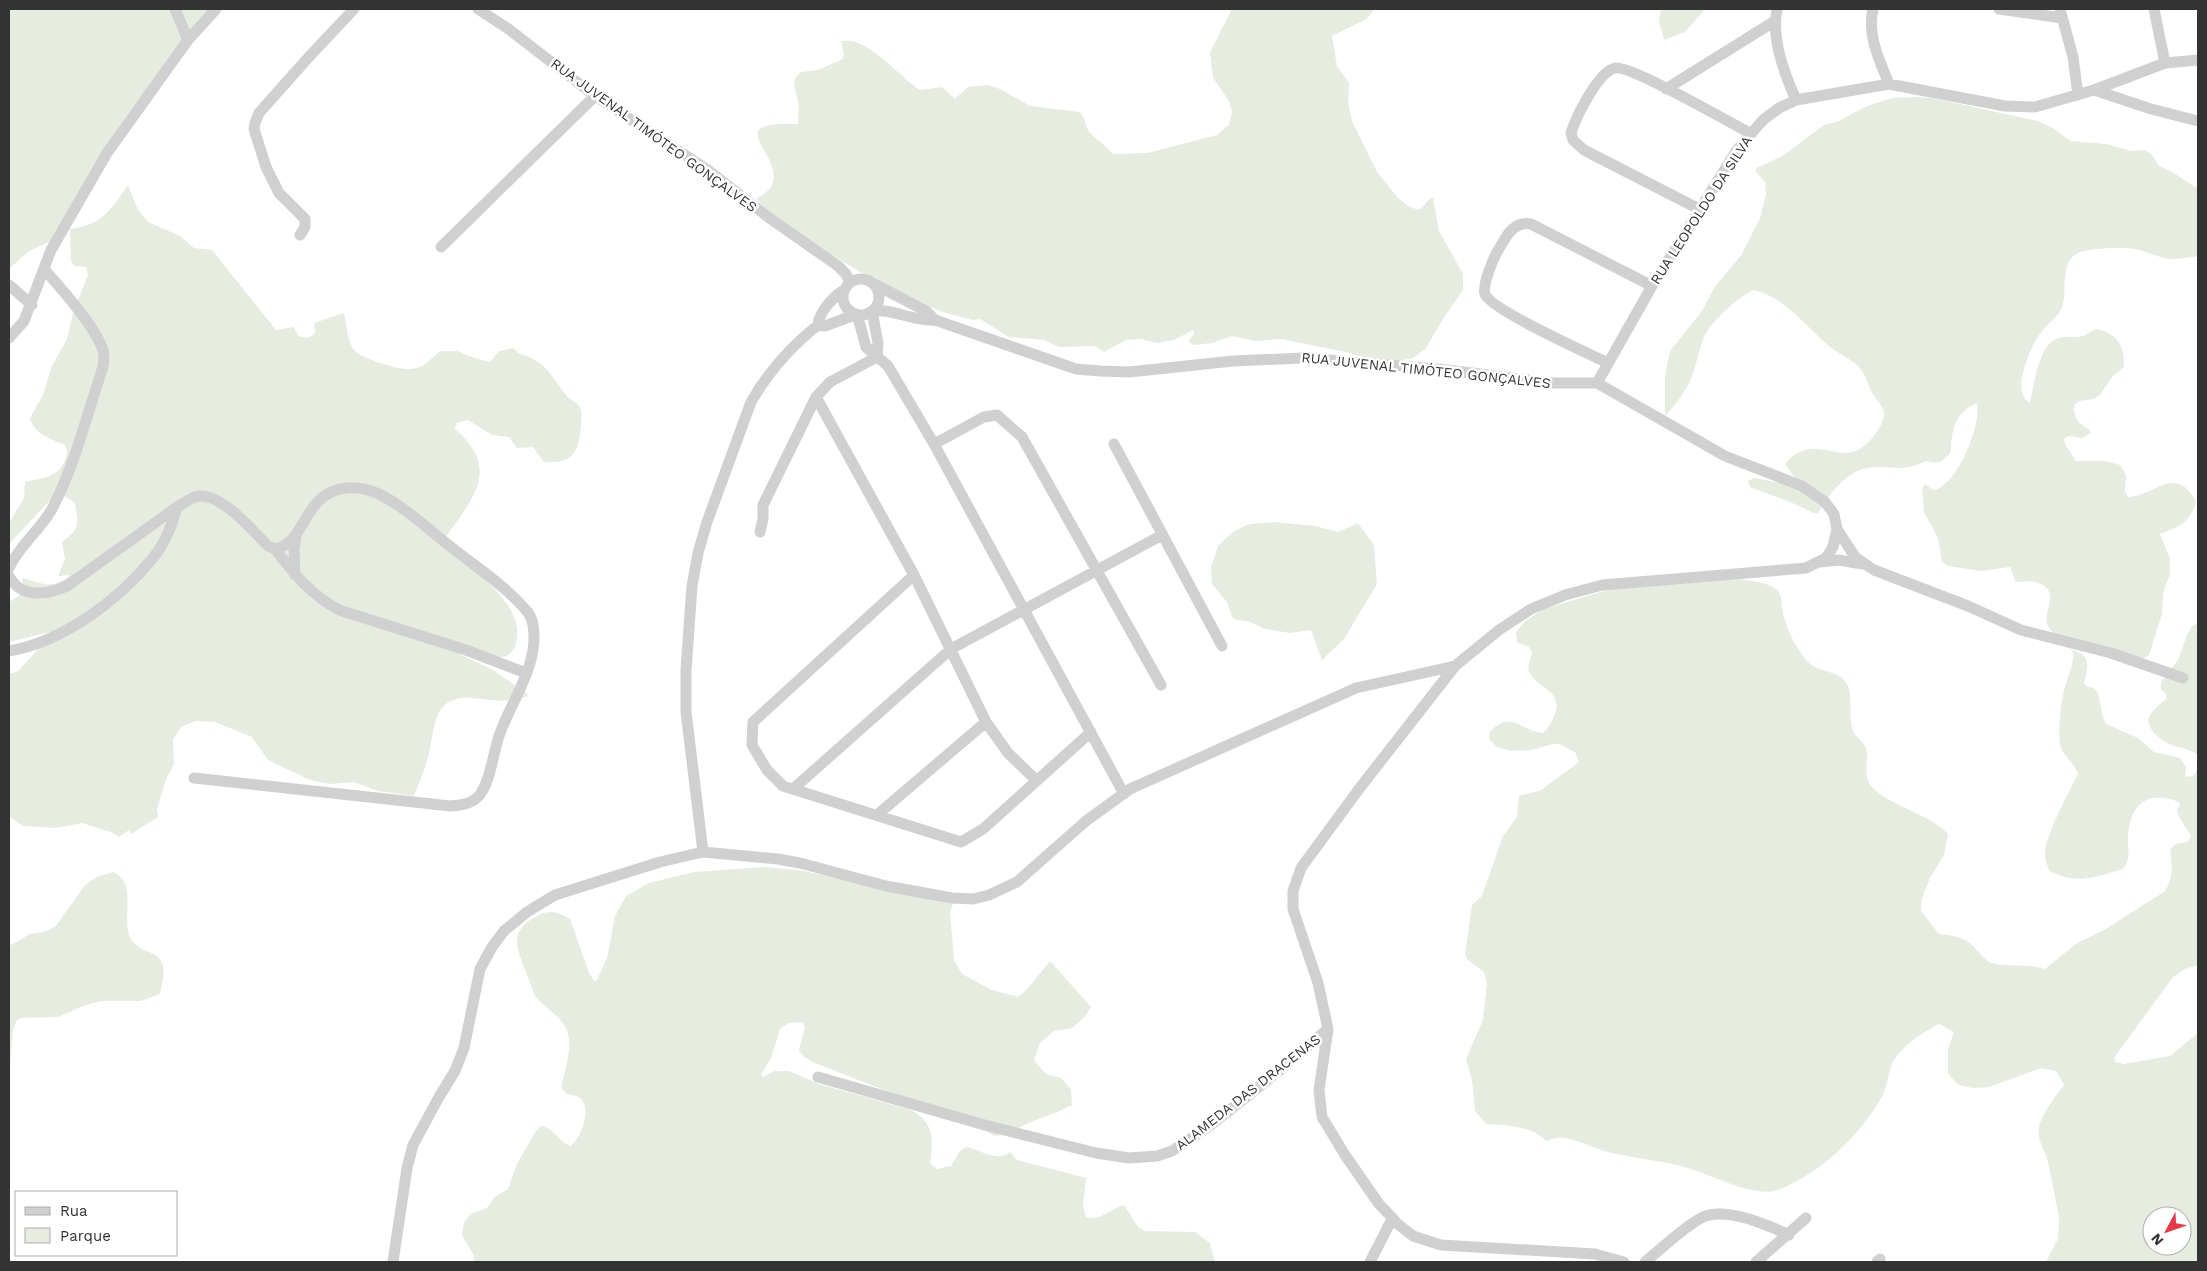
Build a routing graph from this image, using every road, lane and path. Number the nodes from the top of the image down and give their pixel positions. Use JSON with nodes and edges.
{"nodes":[{"id":1,"x":175,"y":9,"type":"edge"},
{"id":2,"x":216,"y":9,"type":"edge"},
{"id":3,"x":354,"y":9,"type":"edge"},
{"id":4,"x":478,"y":9,"type":"edge"},
{"id":5,"x":1777,"y":9,"type":"edge"},
{"id":6,"x":1873,"y":9,"type":"edge"},
{"id":7,"x":1999,"y":9,"type":"edge"},
{"id":8,"x":2154,"y":9,"type":"edge"},
{"id":9,"x":2061,"y":14,"type":"edge"},
{"id":10,"x":1775,"y":21,"type":"junction"},
{"id":11,"x":188,"y":40,"type":"junction"},
{"id":12,"x":2198,"y":60,"type":"edge"},
{"id":13,"x":2165,"y":63,"type":"junction"},
{"id":14,"x":1889,"y":84,"type":"junction"},
{"id":15,"x":1666,"y":89,"type":"junction"},
{"id":16,"x":2094,"y":90,"type":"junction"},
{"id":17,"x":2078,"y":95,"type":"junction"},
{"id":18,"x":595,"y":96,"type":"junction"},
{"id":19,"x":1796,"y":100,"type":"junction"},
{"id":20,"x":2198,"y":121,"type":"edge"},
{"id":21,"x":1750,"y":134,"type":"junction"},
{"id":22,"x":1699,"y":208,"type":"junction"},
{"id":23,"x":300,"y":235,"type":"dead end"},
{"id":24,"x":441,"y":247,"type":"dead end"},
{"id":25,"x":44,"y":269,"type":"junction"},
{"id":26,"x":874,"y":284,"type":"junction"},
{"id":27,"x":9,"y":285,"type":"edge"},
{"id":28,"x":847,"y":286,"type":"junction"},
{"id":29,"x":1652,"y":286,"type":"junction"},
{"id":30,"x":32,"y":305,"type":"junction"},
{"id":31,"x":872,"y":311,"type":"junction"},
{"id":32,"x":857,"y":314,"type":"junction"},
{"id":33,"x":935,"y":320,"type":"junction"},
{"id":34,"x":818,"y":325,"type":"junction"},
{"id":35,"x":9,"y":338,"type":"edge"},
{"id":36,"x":877,"y":357,"type":"junction"},
{"id":37,"x":1608,"y":364,"type":"junction"},
{"id":38,"x":1597,"y":383,"type":"junction"},
{"id":39,"x":816,"y":397,"type":"junction"},
{"id":40,"x":934,"y":444,"type":"junction"},
{"id":41,"x":1114,"y":444,"type":"dead end"},
{"id":42,"x":177,"y":507,"type":"junction"},
{"id":43,"x":1837,"y":529,"type":"junction"},
{"id":44,"x":760,"y":532,"type":"dead end"},
{"id":45,"x":296,"y":534,"type":"junction"},
{"id":46,"x":1162,"y":536,"type":"junction"},
{"id":47,"x":275,"y":549,"type":"junction"},
{"id":48,"x":1820,"y":562,"type":"junction"},
{"id":49,"x":1862,"y":564,"type":"junction"},
{"id":50,"x":9,"y":568,"type":"edge"},
{"id":51,"x":1096,"y":571,"type":"junction"},
{"id":52,"x":295,"y":575,"type":"junction"},
{"id":53,"x":914,"y":575,"type":"junction"},
{"id":54,"x":9,"y":576,"type":"edge"},
{"id":55,"x":1024,"y":610,"type":"junction"},
{"id":56,"x":1222,"y":646,"type":"dead end"},
{"id":57,"x":951,"y":649,"type":"junction"},
{"id":58,"x":9,"y":651,"type":"edge"},
{"id":59,"x":1455,"y":666,"type":"junction"},
{"id":60,"x":526,"y":672,"type":"junction"},
{"id":61,"x":2183,"y":678,"type":"dead end"},
{"id":62,"x":1161,"y":685,"type":"dead end"},
{"id":63,"x":986,"y":722,"type":"junction"},
{"id":64,"x":1091,"y":732,"type":"junction"},
{"id":65,"x":194,"y":778,"type":"dead end"},
{"id":66,"x":1036,"y":780,"type":"junction"},
{"id":67,"x":793,"y":788,"type":"junction"},
{"id":68,"x":1124,"y":794,"type":"junction"},
{"id":69,"x":876,"y":815,"type":"junction"},
{"id":70,"x":703,"y":852,"type":"junction"},
{"id":71,"x":1328,"y":1029,"type":"junction"},
{"id":72,"x":818,"y":1077,"type":"dead end"},
{"id":73,"x":1806,"y":1218,"type":"dead end"},
{"id":74,"x":1392,"y":1219,"type":"junction"},
{"id":75,"x":1789,"y":1234,"type":"junction"},
{"id":76,"x":393,"y":1262,"type":"edge"},
{"id":77,"x":1370,"y":1262,"type":"edge"},
{"id":78,"x":1624,"y":1262,"type":"edge"},
{"id":79,"x":1645,"y":1262,"type":"edge"},
{"id":80,"x":1756,"y":1262,"type":"edge"}],
"edges":[{"from":1,"to":11,"type":"street"},
{"from":2,"to":11,"type":"street"},
{"from":3,"to":23,"type":"street"},
{"from":4,"to":18,"type":"street","name":"RUA JUVENAL TIMÓTEO GONÇALVES"},
{"from":5,"to":10,"type":"street"},
{"from":6,"to":14,"type":"street"},
{"from":7,"to":9,"type":"street"},
{"from":8,"to":13,"type":"street"},
{"from":9,"to":17,"type":"street"},
{"from":10,"to":15,"type":"street"},
{"from":10,"to":19,"type":"street"},
{"from":11,"to":25,"type":"street"},
{"from":12,"to":13,"type":"street","name":"RUA LEOPOLDO DA SILVA"},
{"from":13,"to":16,"type":"street","name":"RUA LEOPOLDO DA SILVA"},
{"from":14,"to":17,"type":"street","name":"RUA LEOPOLDO DA SILVA"},
{"from":14,"to":19,"type":"street","name":"RUA LEOPOLDO DA SILVA"},
{"from":15,"to":21,"type":"street"},
{"from":15,"to":22,"type":"street"},
{"from":16,"to":17,"type":"street","name":"RUA LEOPOLDO DA SILVA"},
{"from":16,"to":20,"type":"street"},
{"from":18,"to":24,"type":"street"},
{"from":18,"to":28,"type":"street","name":"RUA JUVENAL TIMÓTEO GONÇALVES"},
{"from":19,"to":21,"type":"street","name":"RUA LEOPOLDO DA SILVA"},
{"from":21,"to":22,"type":"street","name":"RUA LEOPOLDO DA SILVA"},
{"from":22,"to":29,"type":"street","name":"RUA LEOPOLDO DA SILVA"},
{"from":25,"to":30,"type":"street"},
{"from":25,"to":50,"type":"street"},
{"from":26,"to":28,"type":"street"},
{"from":26,"to":31,"type":"street"},
{"from":26,"to":33,"type":"street","name":"RUA JUVENAL TIMÓTEO GONÇALVES"},
{"from":27,"to":30,"type":"street"},
{"from":28,"to":32,"type":"street"},
{"from":28,"to":34,"type":"street"},
{"from":29,"to":37,"type":"street","name":"RUA LEOPOLDO DA SILVA"},
{"from":29,"to":37,"type":"street"},
{"from":30,"to":35,"type":"street"},
{"from":31,"to":32,"type":"street"},
{"from":31,"to":33,"type":"street","name":"RUA JUVENAL TIMÓTEO GONÇALVES"},
{"from":31,"to":36,"type":"street"},
{"from":32,"to":34,"type":"street"},
{"from":32,"to":36,"type":"street"},
{"from":33,"to":38,"type":"street","name":"RUA JUVENAL TIMÓTEO GONÇALVES"},
{"from":34,"to":70,"type":"street"},
{"from":36,"to":39,"type":"street"},
{"from":36,"to":40,"type":"street"},
{"from":37,"to":38,"type":"street","name":"RUA LEOPOLDO DA SILVA"},
{"from":38,"to":43,"type":"street"},
{"from":39,"to":44,"type":"street"},
{"from":39,"to":53,"type":"street"},
{"from":40,"to":51,"type":"street"},
{"from":40,"to":55,"type":"street"},
{"from":41,"to":46,"type":"street"},
{"from":42,"to":47,"type":"street"},
{"from":42,"to":54,"type":"street"},
{"from":42,"to":58,"type":"street"},
{"from":43,"to":48,"type":"street"},
{"from":43,"to":49,"type":"street"},
{"from":45,"to":47,"type":"street"},
{"from":45,"to":52,"type":"street"},
{"from":45,"to":60,"type":"street"},
{"from":46,"to":51,"type":"street"},
{"from":46,"to":56,"type":"street"},
{"from":47,"to":52,"type":"street"},
{"from":48,"to":49,"type":"street","name":"ALAMEDA DAS DRACENAS"},
{"from":48,"to":59,"type":"street","name":"ALAMEDA DAS DRACENAS"},
{"from":49,"to":61,"type":"street"},
{"from":51,"to":55,"type":"street"},
{"from":51,"to":62,"type":"street"},
{"from":52,"to":60,"type":"street"},
{"from":53,"to":57,"type":"street"},
{"from":53,"to":67,"type":"street"},
{"from":55,"to":57,"type":"street"},
{"from":55,"to":64,"type":"street"},
{"from":57,"to":63,"type":"street"},
{"from":57,"to":67,"type":"street"},
{"from":59,"to":68,"type":"street"},
{"from":59,"to":71,"type":"street","name":"ALAMEDA DAS DRACENAS"},
{"from":60,"to":65,"type":"street"},
{"from":63,"to":66,"type":"street"},
{"from":63,"to":69,"type":"street"},
{"from":64,"to":66,"type":"street"},
{"from":64,"to":68,"type":"street"},
{"from":66,"to":69,"type":"street"},
{"from":67,"to":69,"type":"street"},
{"from":68,"to":70,"type":"street"},
{"from":70,"to":76,"type":"street"},
{"from":71,"to":72,"type":"street","name":"ALAMEDA DAS DRACENAS"},
{"from":71,"to":74,"type":"street"},
{"from":73,"to":75,"type":"street"},
{"from":74,"to":77,"type":"street"},
{"from":74,"to":78,"type":"street"},
{"from":75,"to":79,"type":"street"},
{"from":75,"to":80,"type":"street"}]}
